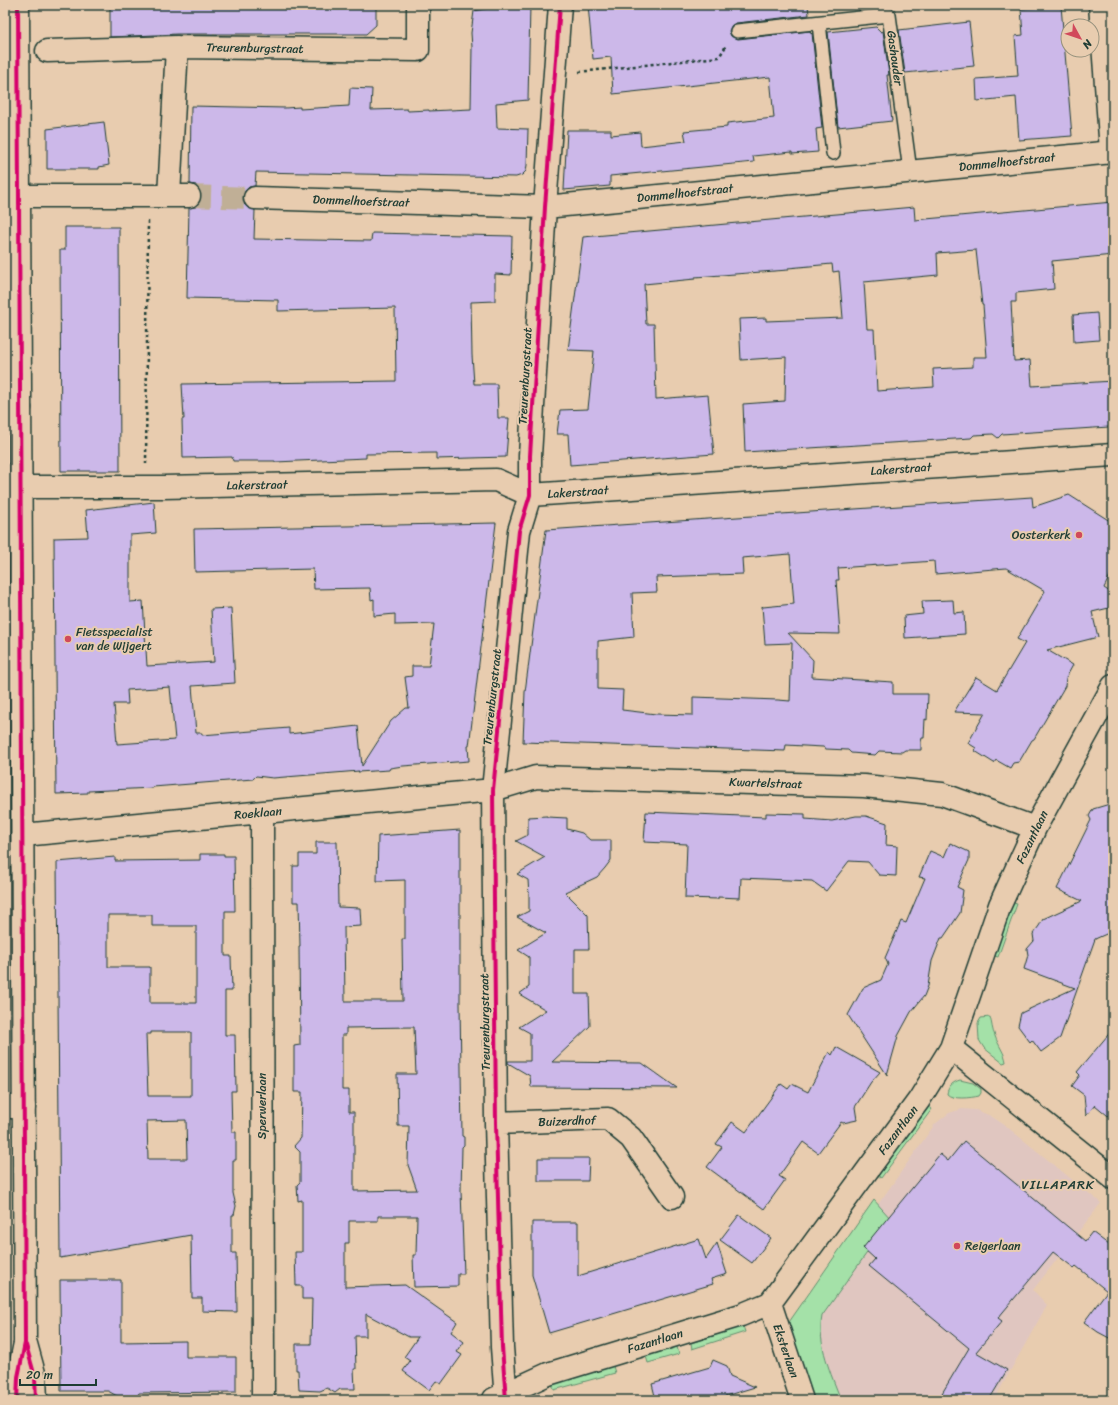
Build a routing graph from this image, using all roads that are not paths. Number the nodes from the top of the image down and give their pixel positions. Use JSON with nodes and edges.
{"nodes":[{"id":1,"x":18,"y":5,"type":"edge"},
{"id":2,"x":418,"y":5,"type":"edge"},
{"id":3,"x":560,"y":5,"type":"edge"},
{"id":4,"x":1100,"y":5,"type":"edge"},
{"id":5,"x":819,"y":23,"type":"junction"},
{"id":6,"x":737,"y":31,"type":"dead end"},
{"id":7,"x":177,"y":48,"type":"junction"},
{"id":8,"x":47,"y":51,"type":"dead end"},
{"id":9,"x":1112,"y":152,"type":"edge"},
{"id":10,"x":833,"y":153,"type":"dead end"},
{"id":11,"x":12,"y":167,"type":"edge"},
{"id":12,"x":910,"y":171,"type":"junction"},
{"id":13,"x":19,"y":196,"type":"junction"},
{"id":14,"x":255,"y":198,"type":"tunnel mouth"},
{"id":15,"x":545,"y":207,"type":"junction"},
{"id":16,"x":13,"y":408,"type":"edge"},
{"id":17,"x":1113,"y":455,"type":"edge"},
{"id":18,"x":21,"y":487,"type":"junction"},
{"id":19,"x":530,"y":495,"type":"junction"},
{"id":20,"x":1113,"y":686,"type":"edge"},
{"id":21,"x":493,"y":790,"type":"junction"},
{"id":22,"x":262,"y":812,"type":"junction"},
{"id":23,"x":1035,"y":828,"type":"junction"},
{"id":24,"x":22,"y":835,"type":"junction"},
{"id":25,"x":951,"y":1048,"type":"junction"},
{"id":26,"x":14,"y":1107,"type":"edge"},
{"id":27,"x":496,"y":1123,"type":"junction"},
{"id":28,"x":1113,"y":1178,"type":"edge"},
{"id":29,"x":672,"y":1197,"type":"dead end"},
{"id":30,"x":770,"y":1303,"type":"junction"},
{"id":31,"x":25,"y":1343,"type":"junction"},
{"id":32,"x":501,"y":1398,"type":"edge"},
{"id":33,"x":17,"y":1400,"type":"edge"},
{"id":34,"x":36,"y":1400,"type":"edge"},
{"id":35,"x":263,"y":1400,"type":"edge"},
{"id":36,"x":802,"y":1400,"type":"edge"}],
"edges":[{"from":1,"to":11,"type":"street"},
{"from":2,"to":7,"type":"street","name":"Treurenburgstraat"},
{"from":3,"to":15,"type":"street","name":"Treurenburgstraat"},
{"from":4,"to":9,"type":"street"},
{"from":5,"to":6,"type":"lane","name":"Gashouder"},
{"from":5,"to":10,"type":"lane"},
{"from":5,"to":12,"type":"lane","name":"Gashouder"},
{"from":7,"to":8,"type":"street","name":"Treurenburgstraat"},
{"from":7,"to":13,"type":"street"},
{"from":9,"to":12,"type":"street","name":"Dommelhoefstraat"},
{"from":11,"to":13,"type":"street"},
{"from":12,"to":15,"type":"street","name":"Dommelhoefstraat"},
{"from":13,"to":16,"type":"street"},
{"from":14,"to":15,"type":"street","name":"Dommelhoefstraat"},
{"from":15,"to":19,"type":"street","name":"Treurenburgstraat"},
{"from":16,"to":18,"type":"street"},
{"from":17,"to":19,"type":"street","name":"Lakerstraat"},
{"from":18,"to":19,"type":"street","name":"Lakerstraat"},
{"from":18,"to":24,"type":"street"},
{"from":19,"to":21,"type":"street","name":"Treurenburgstraat"},
{"from":20,"to":23,"type":"street","name":"Fazantlaan"},
{"from":21,"to":22,"type":"street","name":"Roeklaan"},
{"from":21,"to":23,"type":"street","name":"Kwartelstraat"},
{"from":21,"to":27,"type":"street","name":"Treurenburgstraat"},
{"from":22,"to":24,"type":"street","name":"Roeklaan"},
{"from":22,"to":35,"type":"street","name":"Sperwerlaan"},
{"from":23,"to":25,"type":"street","name":"Fazantlaan"},
{"from":24,"to":26,"type":"street"},
{"from":25,"to":28,"type":"street"},
{"from":25,"to":30,"type":"street","name":"Fazantlaan"},
{"from":26,"to":31,"type":"street"},
{"from":27,"to":29,"type":"street","name":"Buizerdhof"},
{"from":27,"to":32,"type":"street","name":"Treurenburgstraat"},
{"from":30,"to":32,"type":"street","name":"Fazantlaan"},
{"from":30,"to":36,"type":"street","name":"Eksterlaan"},
{"from":31,"to":33,"type":"street"},
{"from":31,"to":34,"type":"street"}]}
